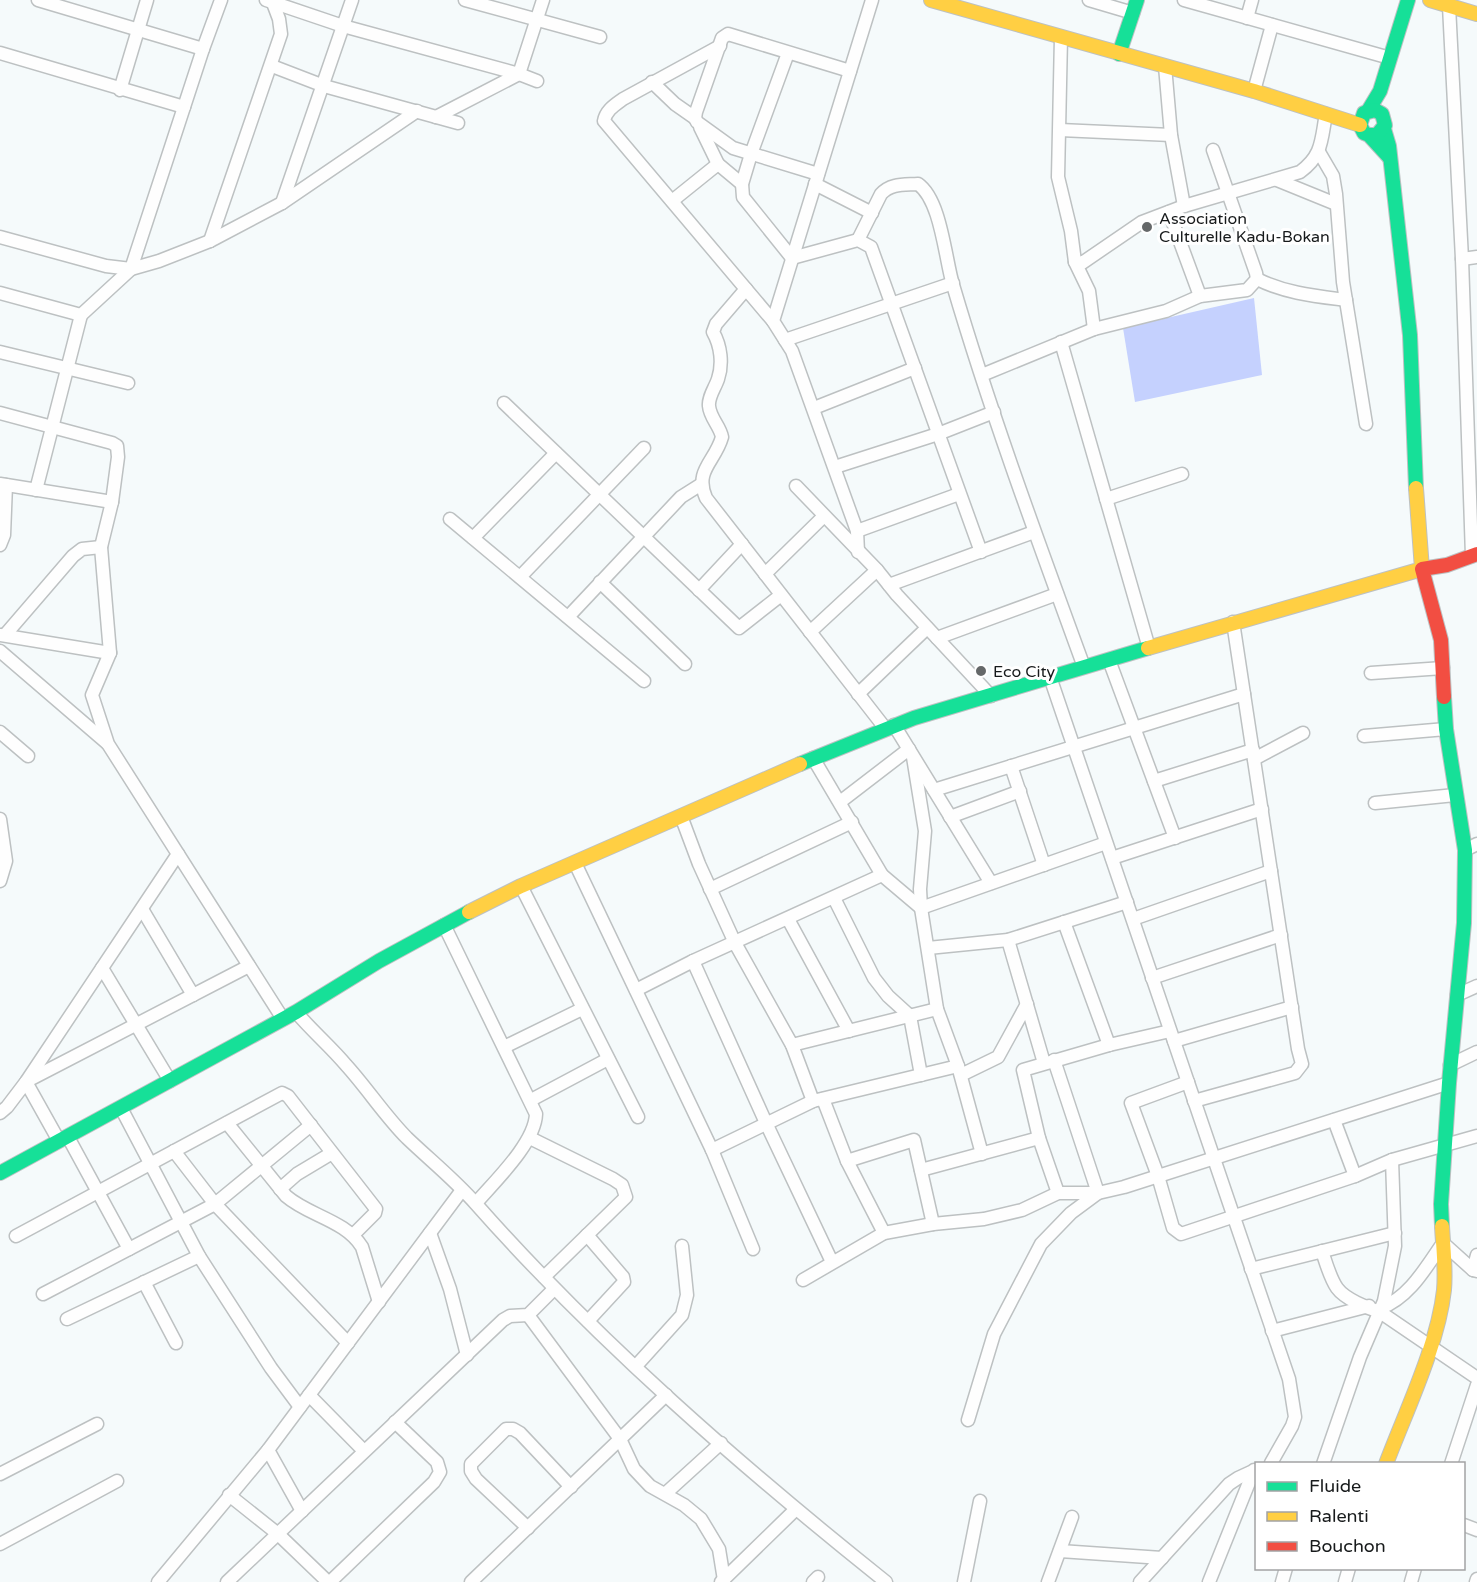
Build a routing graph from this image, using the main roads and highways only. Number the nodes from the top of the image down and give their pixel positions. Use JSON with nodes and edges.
{"nodes":[{"id":1,"x":931,"y":0,"type":"edge"},
{"id":2,"x":1408,"y":0,"type":"edge"},
{"id":3,"x":1430,"y":0,"type":"edge"},
{"id":4,"x":1447,"y":3,"type":"edge"},
{"id":5,"x":1135,"y":7,"type":"edge"},
{"id":6,"x":1477,"y":14,"type":"edge"},
{"id":7,"x":1119,"y":54,"type":"junction"},
{"id":8,"x":1380,"y":91,"type":"junction"},
{"id":9,"x":1368,"y":111,"type":"junction"},
{"id":10,"x":1383,"y":122,"type":"junction"},
{"id":11,"x":1364,"y":130,"type":"junction"},
{"id":12,"x":1390,"y":158,"type":"junction"},
{"id":13,"x":1417,"y":523,"type":"junction"},
{"id":14,"x":1475,"y":555,"type":"edge"},
{"id":15,"x":1422,"y":569,"type":"junction"},
{"id":16,"x":1395,"y":577,"type":"junction"},
{"id":17,"x":1471,"y":847,"type":"edge"},
{"id":18,"x":0,"y":1173,"type":"edge"},
{"id":19,"x":1387,"y":1462,"type":"edge"}],
"edges":[{"from":1,"to":7,"type":"main road"},
{"from":2,"to":8,"type":"main road"},
{"from":3,"to":4,"type":"main road"},
{"from":4,"to":6,"type":"main road"},
{"from":5,"to":7,"type":"main road"},
{"from":7,"to":11,"type":"main road"},
{"from":8,"to":9,"type":"main road"},
{"from":8,"to":10,"type":"main road"},
{"from":9,"to":10,"type":"main road"},
{"from":9,"to":11,"type":"main road"},
{"from":10,"to":11,"type":"main road"},
{"from":10,"to":12,"type":"main road"},
{"from":11,"to":12,"type":"main road"},
{"from":12,"to":13,"type":"main road"},
{"from":13,"to":15,"type":"main road"},
{"from":13,"to":16,"type":"main road"},
{"from":14,"to":15,"type":"main road"},
{"from":15,"to":16,"type":"main road"},
{"from":15,"to":17,"type":"main road"},
{"from":16,"to":18,"type":"main road"},
{"from":17,"to":19,"type":"main road"}]}
